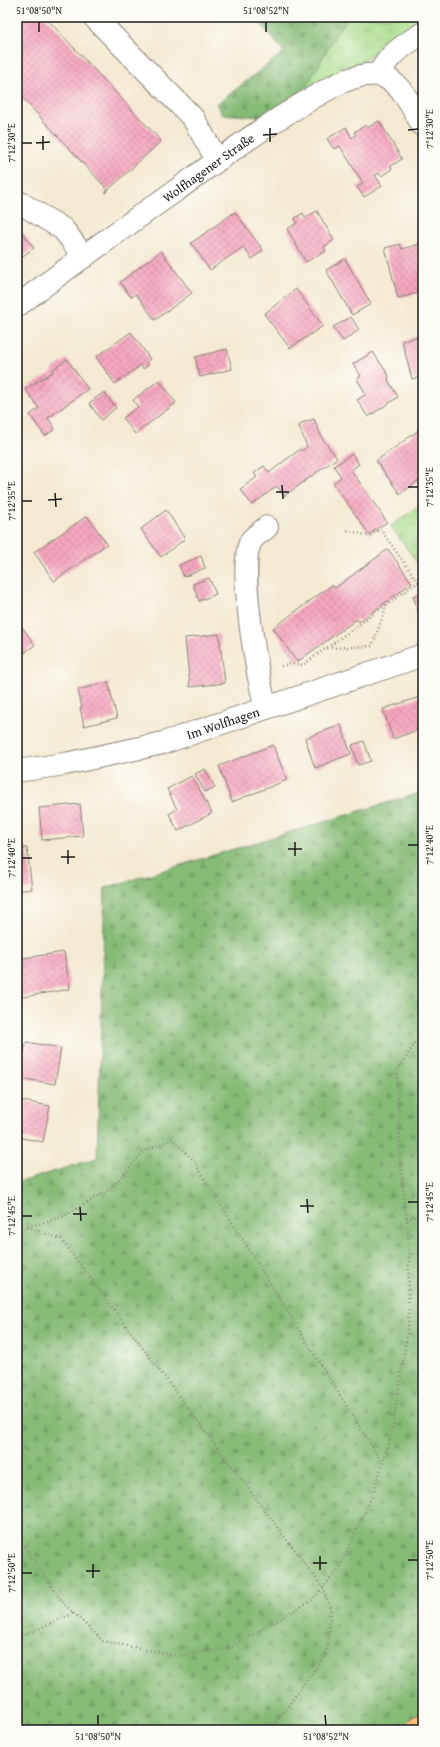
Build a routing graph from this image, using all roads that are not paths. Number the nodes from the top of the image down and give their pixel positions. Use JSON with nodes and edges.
{"nodes":[{"id":1,"x":94,"y":17,"type":"edge"},
{"id":2,"x":423,"y":34,"type":"edge"},
{"id":3,"x":379,"y":75,"type":"junction"},
{"id":4,"x":423,"y":126,"type":"edge"},
{"id":5,"x":217,"y":160,"type":"junction"},
{"id":6,"x":17,"y":201,"type":"edge"},
{"id":7,"x":84,"y":257,"type":"junction"},
{"id":8,"x":17,"y":306,"type":"edge"},
{"id":9,"x":267,"y":527,"type":"dead end"},
{"id":10,"x":423,"y":655,"type":"edge"},
{"id":11,"x":266,"y":708,"type":"junction"},
{"id":12,"x":17,"y":771,"type":"edge"},
{"id":13,"x":423,"y":1725,"type":"edge"},
{"id":14,"x":416,"y":1730,"type":"edge"}],
"edges":[{"from":1,"to":5,"type":"street"},
{"from":2,"to":3,"type":"street"},
{"from":3,"to":4,"type":"street"},
{"from":3,"to":5,"type":"street","name":"Wolfhagener Straße"},
{"from":5,"to":7,"type":"street","name":"Wolfhagener Straße"},
{"from":6,"to":7,"type":"street"},
{"from":7,"to":8,"type":"street","name":"Wolfhagener Straße"},
{"from":9,"to":11,"type":"street"},
{"from":10,"to":11,"type":"street","name":"Im Wolfhagen"},
{"from":11,"to":12,"type":"street","name":"Im Wolfhagen"},
{"from":13,"to":14,"type":"main road"}]}
